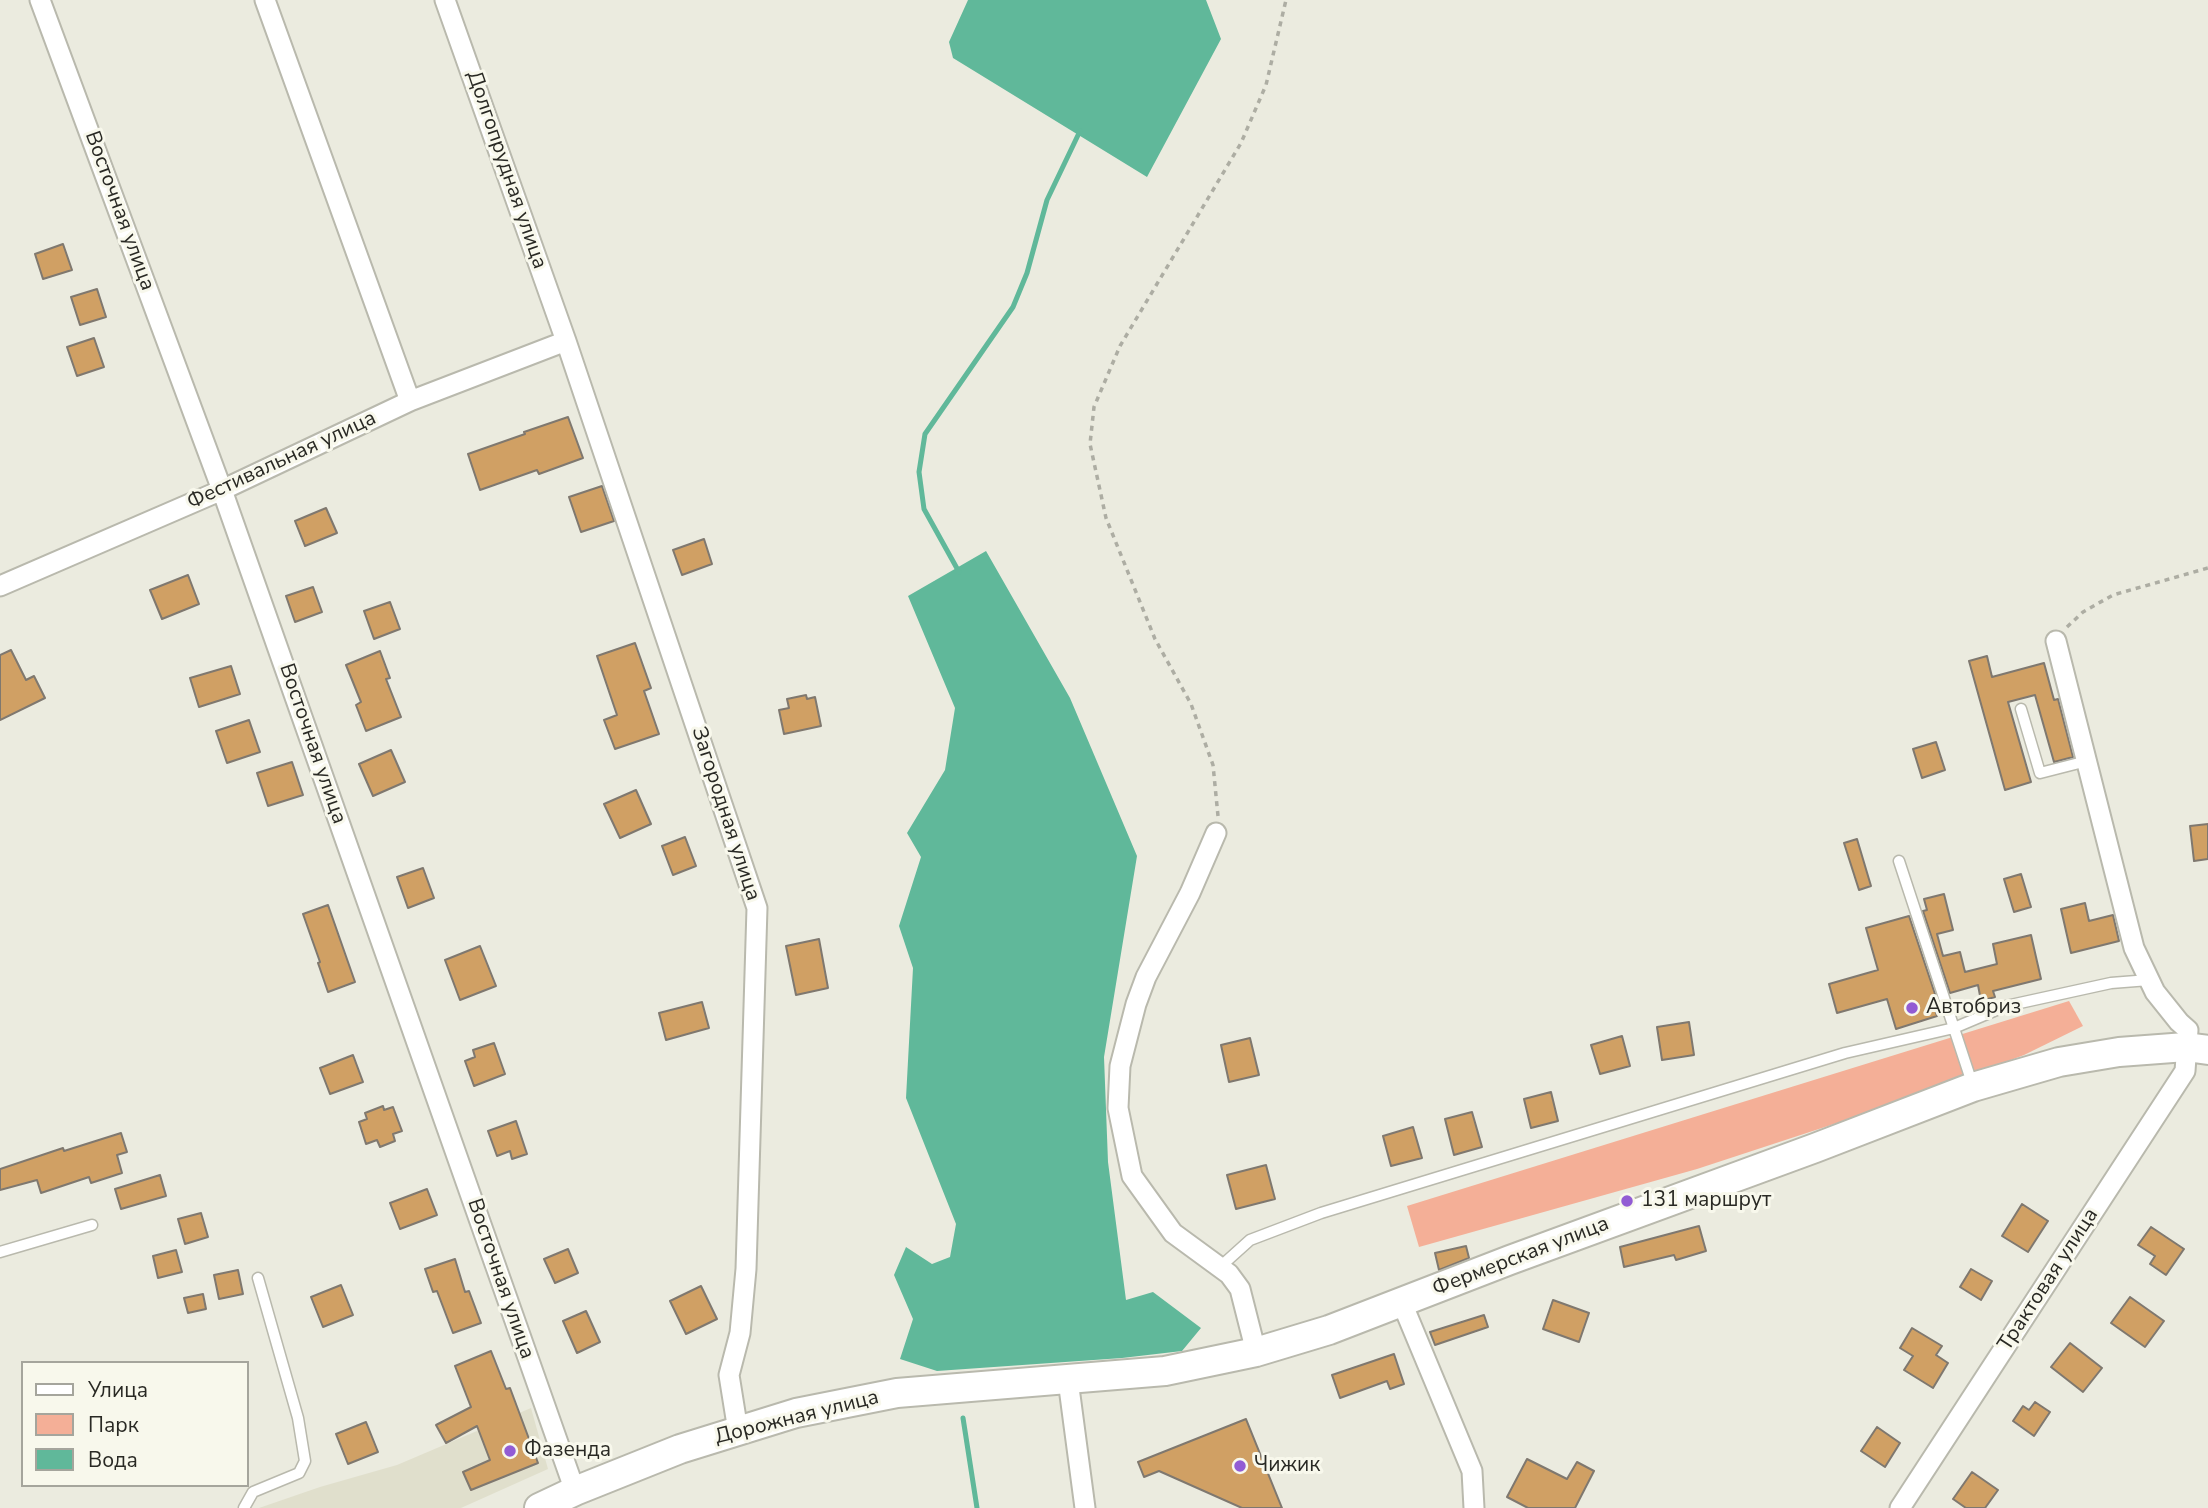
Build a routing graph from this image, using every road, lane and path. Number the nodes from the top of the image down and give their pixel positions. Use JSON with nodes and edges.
{"nodes":[{"id":1,"x":40,"y":0,"type":"edge"},
{"id":2,"x":265,"y":0,"type":"edge"},
{"id":3,"x":445,"y":0,"type":"edge"},
{"id":4,"x":1286,"y":0,"type":"edge"},
{"id":5,"x":566,"y":341,"type":"junction"},
{"id":6,"x":410,"y":401,"type":"junction"},
{"id":7,"x":222,"y":490,"type":"junction"},
{"id":8,"x":2208,"y":568,"type":"edge"},
{"id":9,"x":0,"y":586,"type":"edge"},
{"id":10,"x":2056,"y":641,"type":"joint"},
{"id":11,"x":2021,"y":709,"type":"dead end"},
{"id":12,"x":2087,"y":761,"type":"junction"},
{"id":13,"x":1216,"y":833,"type":"joint"},
{"id":14,"x":1899,"y":861,"type":"dead end"},
{"id":15,"x":2149,"y":980,"type":"junction"},
{"id":16,"x":1954,"y":1028,"type":"junction"},
{"id":17,"x":2202,"y":1047,"type":"edge"},
{"id":18,"x":1973,"y":1087,"type":"junction"},
{"id":19,"x":92,"y":1225,"type":"dead end"},
{"id":20,"x":0,"y":1252,"type":"edge"},
{"id":21,"x":1220,"y":1267,"type":"junction"},
{"id":22,"x":258,"y":1278,"type":"dead end"},
{"id":23,"x":1402,"y":1303,"type":"junction"},
{"id":24,"x":1256,"y":1352,"type":"junction"},
{"id":25,"x":1068,"y":1380,"type":"junction"},
{"id":26,"x":738,"y":1431,"type":"junction"},
{"id":27,"x":575,"y":1491,"type":"junction"},
{"id":28,"x":244,"y":1508,"type":"edge"},
{"id":29,"x":539,"y":1508,"type":"edge"},
{"id":30,"x":1085,"y":1508,"type":"edge"},
{"id":31,"x":1474,"y":1508,"type":"edge"},
{"id":32,"x":1900,"y":1508,"type":"edge"}],
"edges":[{"from":1,"to":7,"type":"street","name":"Восточная улица"},
{"from":2,"to":6,"type":"street"},
{"from":3,"to":5,"type":"street","name":"Долгопрудная улица"},
{"from":4,"to":13,"type":"path"},
{"from":5,"to":6,"type":"street","name":"Фестивальная улица"},
{"from":5,"to":26,"type":"street","name":"Загородная улица"},
{"from":6,"to":7,"type":"street","name":"Фестивальная улица"},
{"from":7,"to":9,"type":"street","name":"Фестивальная улица"},
{"from":7,"to":27,"type":"street","name":"Восточная улица"},
{"from":8,"to":10,"type":"path"},
{"from":10,"to":12,"type":"street"},
{"from":11,"to":12,"type":"lane"},
{"from":12,"to":15,"type":"street"},
{"from":13,"to":21,"type":"street"},
{"from":14,"to":16,"type":"lane"},
{"from":15,"to":16,"type":"lane"},
{"from":15,"to":17,"type":"street"},
{"from":16,"to":18,"type":"lane"},
{"from":16,"to":21,"type":"lane"},
{"from":17,"to":18,"type":"street","name":"Фермерская улица"},
{"from":17,"to":32,"type":"street","name":"Трактовая улица"},
{"from":18,"to":23,"type":"street","name":"Фермерская улица"},
{"from":19,"to":20,"type":"lane"},
{"from":21,"to":24,"type":"street"},
{"from":22,"to":28,"type":"lane"},
{"from":23,"to":24,"type":"street","name":"Фермерская улица"},
{"from":23,"to":31,"type":"street"},
{"from":24,"to":25,"type":"street","name":"Фермерская улица"},
{"from":25,"to":26,"type":"street","name":"Дорожная улица"},
{"from":25,"to":30,"type":"street"},
{"from":26,"to":27,"type":"street","name":"Дорожная улица"},
{"from":27,"to":29,"type":"street","name":"Дорожная улица"}]}
